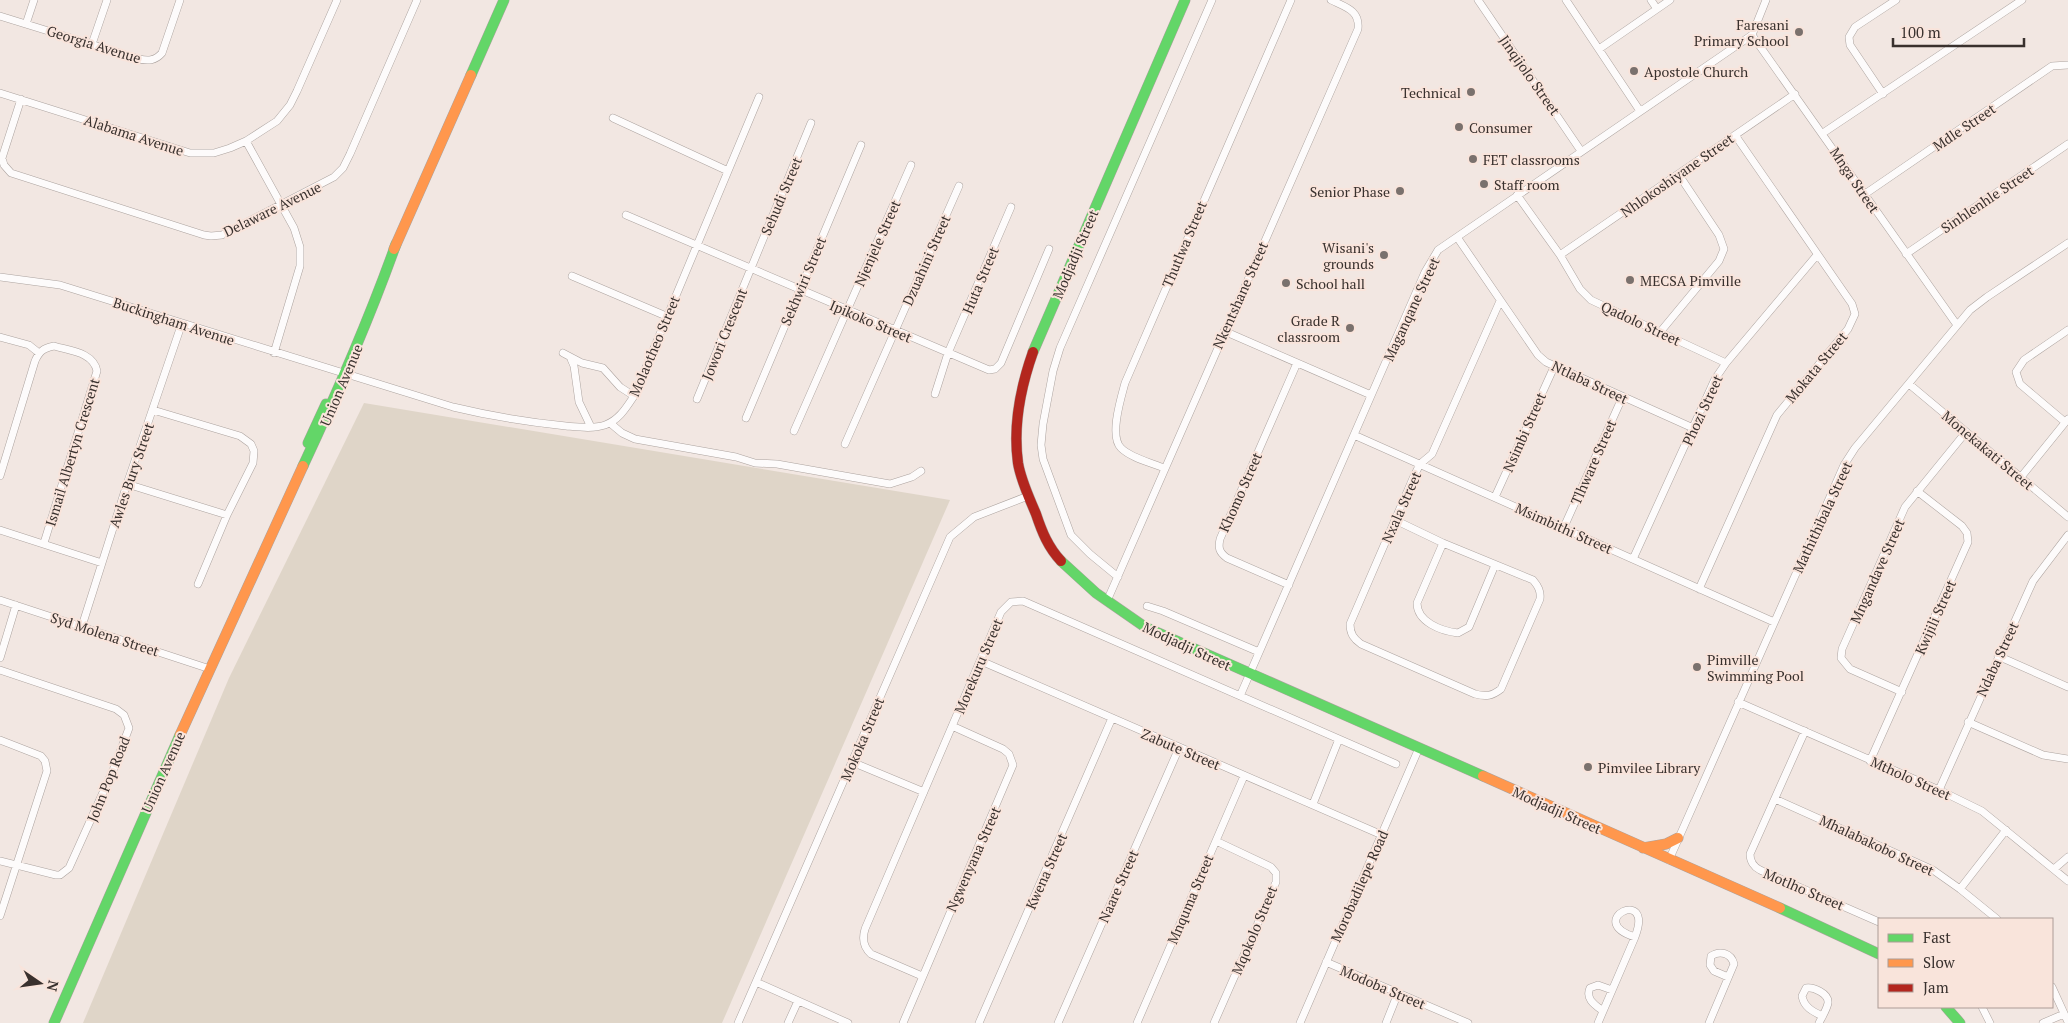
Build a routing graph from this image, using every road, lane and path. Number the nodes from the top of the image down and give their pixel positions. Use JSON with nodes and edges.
{"nodes":[{"id":1,"x":34,"y":0,"type":"edge"},
{"id":2,"x":107,"y":0,"type":"edge"},
{"id":3,"x":180,"y":0,"type":"edge"},
{"id":4,"x":337,"y":0,"type":"edge"},
{"id":5,"x":417,"y":0,"type":"edge"},
{"id":6,"x":504,"y":0,"type":"edge"},
{"id":7,"x":1186,"y":0,"type":"edge"},
{"id":8,"x":1212,"y":0,"type":"edge"},
{"id":9,"x":1291,"y":0,"type":"edge"},
{"id":10,"x":1331,"y":0,"type":"edge"},
{"id":11,"x":1478,"y":0,"type":"edge"},
{"id":12,"x":1566,"y":0,"type":"edge"},
{"id":13,"x":1651,"y":0,"type":"edge"},
{"id":14,"x":1670,"y":0,"type":"edge"},
{"id":15,"x":1766,"y":0,"type":"edge"},
{"id":16,"x":1896,"y":0,"type":"edge"},
{"id":17,"x":2022,"y":0,"type":"edge"},
{"id":18,"x":1657,"y":9,"type":"junction"},
{"id":19,"x":0,"y":16,"type":"edge"},
{"id":20,"x":26,"y":24,"type":"junction"},
{"id":21,"x":1752,"y":35,"type":"junction"},
{"id":22,"x":92,"y":44,"type":"junction"},
{"id":23,"x":1599,"y":49,"type":"junction"},
{"id":24,"x":2066,"y":65,"type":"edge"},
{"id":25,"x":0,"y":93,"type":"edge"},
{"id":26,"x":1794,"y":94,"type":"junction"},
{"id":27,"x":1883,"y":94,"type":"junction"},
{"id":28,"x":759,"y":97,"type":"dead end"},
{"id":29,"x":21,"y":99,"type":"junction"},
{"id":30,"x":1640,"y":111,"type":"junction"},
{"id":31,"x":613,"y":118,"type":"dead end"},
{"id":32,"x":811,"y":123,"type":"dead end"},
{"id":33,"x":1823,"y":134,"type":"junction"},
{"id":34,"x":1735,"y":135,"type":"junction"},
{"id":35,"x":246,"y":141,"type":"junction"},
{"id":36,"x":2068,"y":144,"type":"edge"},
{"id":37,"x":861,"y":145,"type":"dead end"},
{"id":38,"x":1581,"y":151,"type":"junction"},
{"id":39,"x":911,"y":165,"type":"dead end"},
{"id":40,"x":728,"y":171,"type":"junction"},
{"id":41,"x":1679,"y":175,"type":"junction"},
{"id":42,"x":959,"y":186,"type":"dead end"},
{"id":43,"x":1865,"y":194,"type":"junction"},
{"id":44,"x":1518,"y":195,"type":"junction"},
{"id":45,"x":282,"y":205,"type":"junction"},
{"id":46,"x":1011,"y":207,"type":"dead end"},
{"id":47,"x":626,"y":215,"type":"dead end"},
{"id":48,"x":1457,"y":236,"type":"junction"},
{"id":49,"x":2068,"y":243,"type":"edge"},
{"id":50,"x":696,"y":245,"type":"junction"},
{"id":51,"x":1049,"y":250,"type":"dead end"},
{"id":52,"x":1906,"y":254,"type":"junction"},
{"id":53,"x":1560,"y":255,"type":"junction"},
{"id":54,"x":1817,"y":255,"type":"junction"},
{"id":55,"x":750,"y":269,"type":"junction"},
{"id":56,"x":572,"y":276,"type":"dead end"},
{"id":57,"x":0,"y":277,"type":"edge"},
{"id":58,"x":800,"y":290,"type":"junction"},
{"id":59,"x":1500,"y":301,"type":"junction"},
{"id":60,"x":848,"y":311,"type":"junction"},
{"id":61,"x":666,"y":316,"type":"junction"},
{"id":62,"x":182,"y":323,"type":"junction"},
{"id":63,"x":1957,"y":325,"type":"junction"},
{"id":64,"x":894,"y":330,"type":"junction"},
{"id":65,"x":2068,"y":330,"type":"edge"},
{"id":66,"x":1224,"y":331,"type":"junction"},
{"id":67,"x":1661,"y":332,"type":"junction"},
{"id":68,"x":0,"y":337,"type":"edge"},
{"id":69,"x":39,"y":352,"type":"junction"},
{"id":70,"x":274,"y":353,"type":"junction"},
{"id":71,"x":563,"y":353,"type":"dead end"},
{"id":72,"x":948,"y":353,"type":"junction"},
{"id":73,"x":571,"y":359,"type":"junction"},
{"id":74,"x":1296,"y":363,"type":"junction"},
{"id":75,"x":1726,"y":363,"type":"junction"},
{"id":76,"x":1554,"y":367,"type":"junction"},
{"id":77,"x":343,"y":374,"type":"junction"},
{"id":78,"x":1909,"y":384,"type":"junction"},
{"id":79,"x":935,"y":394,"type":"dead end"},
{"id":80,"x":634,"y":396,"type":"junction"},
{"id":81,"x":1371,"y":396,"type":"junction"},
{"id":82,"x":1622,"y":398,"type":"junction"},
{"id":83,"x":697,"y":399,"type":"dead end"},
{"id":84,"x":154,"y":410,"type":"junction"},
{"id":85,"x":746,"y":418,"type":"dead end"},
{"id":86,"x":2066,"y":421,"type":"edge"},
{"id":87,"x":610,"y":422,"type":"junction"},
{"id":88,"x":591,"y":427,"type":"junction"},
{"id":89,"x":1693,"y":428,"type":"junction"},
{"id":90,"x":794,"y":431,"type":"dead end"},
{"id":91,"x":1966,"y":432,"type":"junction"},
{"id":92,"x":1354,"y":435,"type":"junction"},
{"id":93,"x":845,"y":444,"type":"dead end"},
{"id":94,"x":1420,"y":464,"type":"junction"},
{"id":95,"x":1164,"y":468,"type":"junction"},
{"id":96,"x":921,"y":471,"type":"dead end"},
{"id":97,"x":0,"y":476,"type":"edge"},
{"id":98,"x":2020,"y":477,"type":"junction"},
{"id":99,"x":127,"y":484,"type":"junction"},
{"id":100,"x":1917,"y":490,"type":"junction"},
{"id":101,"x":1028,"y":496,"type":"junction"},
{"id":102,"x":1495,"y":497,"type":"junction"},
{"id":103,"x":227,"y":515,"type":"junction"},
{"id":104,"x":2068,"y":517,"type":"edge"},
{"id":105,"x":1394,"y":520,"type":"junction"},
{"id":106,"x":1564,"y":527,"type":"junction"},
{"id":107,"x":0,"y":530,"type":"edge"},
{"id":108,"x":2068,"y":535,"type":"edge"},
{"id":109,"x":44,"y":543,"type":"junction"},
{"id":110,"x":1443,"y":543,"type":"junction"},
{"id":111,"x":1633,"y":559,"type":"junction"},
{"id":112,"x":102,"y":563,"type":"junction"},
{"id":113,"x":1495,"y":564,"type":"junction"},
{"id":114,"x":1118,"y":577,"type":"junction"},
{"id":115,"x":198,"y":584,"type":"dead end"},
{"id":116,"x":1289,"y":585,"type":"junction"},
{"id":117,"x":1699,"y":589,"type":"junction"},
{"id":118,"x":0,"y":600,"type":"edge"},
{"id":119,"x":1107,"y":601,"type":"junction"},
{"id":120,"x":16,"y":605,"type":"junction"},
{"id":121,"x":1147,"y":606,"type":"dead end"},
{"id":122,"x":1774,"y":622,"type":"junction"},
{"id":123,"x":82,"y":626,"type":"junction"},
{"id":124,"x":1259,"y":652,"type":"junction"},
{"id":125,"x":1998,"y":656,"type":"junction"},
{"id":126,"x":0,"y":658,"type":"edge"},
{"id":127,"x":981,"y":661,"type":"junction"},
{"id":128,"x":210,"y":668,"type":"junction"},
{"id":129,"x":0,"y":670,"type":"edge"},
{"id":130,"x":1250,"y":675,"type":"junction"},
{"id":131,"x":2068,"y":687,"type":"edge"},
{"id":132,"x":1902,"y":692,"type":"junction"},
{"id":133,"x":1240,"y":696,"type":"junction"},
{"id":134,"x":1738,"y":702,"type":"junction"},
{"id":135,"x":1112,"y":718,"type":"junction"},
{"id":136,"x":1968,"y":722,"type":"junction"},
{"id":137,"x":952,"y":726,"type":"junction"},
{"id":138,"x":1805,"y":731,"type":"junction"},
{"id":139,"x":1338,"y":739,"type":"junction"},
{"id":140,"x":0,"y":740,"type":"edge"},
{"id":141,"x":1179,"y":748,"type":"junction"},
{"id":142,"x":1419,"y":748,"type":"junction"},
{"id":143,"x":2068,"y":759,"type":"edge"},
{"id":144,"x":1870,"y":760,"type":"junction"},
{"id":145,"x":852,"y":762,"type":"junction"},
{"id":146,"x":1396,"y":764,"type":"dead end"},
{"id":147,"x":1244,"y":776,"type":"junction"},
{"id":148,"x":1939,"y":790,"type":"junction"},
{"id":149,"x":924,"y":792,"type":"junction"},
{"id":150,"x":1775,"y":798,"type":"junction"},
{"id":151,"x":1313,"y":804,"type":"junction"},
{"id":152,"x":2006,"y":830,"type":"junction"},
{"id":153,"x":1382,"y":835,"type":"junction"},
{"id":154,"x":1678,"y":838,"type":"junction"},
{"id":155,"x":1216,"y":841,"type":"junction"},
{"id":156,"x":1642,"y":848,"type":"junction"},
{"id":157,"x":2068,"y":857,"type":"edge"},
{"id":158,"x":1669,"y":860,"type":"junction"},
{"id":159,"x":0,"y":861,"type":"edge"},
{"id":160,"x":16,"y":866,"type":"junction"},
{"id":161,"x":2054,"y":869,"type":"junction"},
{"id":162,"x":2068,"y":880,"type":"edge"},
{"id":163,"x":1960,"y":888,"type":"junction"},
{"id":164,"x":0,"y":916,"type":"edge"},
{"id":165,"x":1996,"y":918,"type":"edge"},
{"id":166,"x":1878,"y":922,"type":"edge"},
{"id":167,"x":1635,"y":937,"type":"dead end"},
{"id":168,"x":1878,"y":954,"type":"edge"},
{"id":169,"x":1326,"y":962,"type":"junction"},
{"id":170,"x":922,"y":976,"type":"junction"},
{"id":171,"x":1728,"y":978,"type":"dead end"},
{"id":172,"x":756,"y":982,"type":"junction"},
{"id":173,"x":2053,"y":989,"type":"edge"},
{"id":174,"x":1612,"y":990,"type":"junction"},
{"id":175,"x":1398,"y":994,"type":"junction"},
{"id":176,"x":798,"y":1001,"type":"junction"},
{"id":177,"x":1947,"y":1008,"type":"edge"},
{"id":178,"x":1982,"y":1008,"type":"edge"},
{"id":179,"x":1603,"y":1011,"type":"junction"},
{"id":180,"x":2064,"y":1014,"type":"junction"},
{"id":181,"x":2068,"y":1022,"type":"edge"},
{"id":182,"x":54,"y":1023,"type":"edge"},
{"id":183,"x":738,"y":1023,"type":"edge"},
{"id":184,"x":788,"y":1023,"type":"edge"},
{"id":185,"x":848,"y":1023,"type":"edge"},
{"id":186,"x":903,"y":1023,"type":"edge"},
{"id":187,"x":979,"y":1023,"type":"edge"},
{"id":188,"x":1058,"y":1023,"type":"edge"},
{"id":189,"x":1137,"y":1023,"type":"edge"},
{"id":190,"x":1214,"y":1023,"type":"edge"},
{"id":191,"x":1300,"y":1023,"type":"edge"},
{"id":192,"x":1386,"y":1023,"type":"edge"},
{"id":193,"x":1468,"y":1023,"type":"edge"},
{"id":194,"x":1598,"y":1023,"type":"edge"},
{"id":195,"x":1708,"y":1023,"type":"edge"},
{"id":196,"x":1960,"y":1023,"type":"edge"},
{"id":197,"x":1990,"y":1023,"type":"edge"},
{"id":198,"x":2043,"y":1023,"type":"edge"}],
"edges":[{"from":1,"to":20,"type":"street"},
{"from":2,"to":22,"type":"street"},
{"from":3,"to":22,"type":"street","name":"Georgia Avenue"},
{"from":4,"to":35,"type":"street","name":"Alabama Avenue"},
{"from":5,"to":45,"type":"street","name":"Delaware Avenue"},
{"from":6,"to":77,"type":"street","name":"Union Avenue"},
{"from":7,"to":101,"type":"street","name":"Modjadji Street"},
{"from":8,"to":114,"type":"street"},
{"from":9,"to":95,"type":"street","name":"Thutlwa Street"},
{"from":10,"to":66,"type":"street","name":"Nkentshane Street"},
{"from":11,"to":38,"type":"street","name":"Jinqijolo Street"},
{"from":12,"to":23,"type":"street"},
{"from":13,"to":18,"type":"street"},
{"from":14,"to":18,"type":"street"},
{"from":15,"to":21,"type":"street"},
{"from":16,"to":27,"type":"street"},
{"from":17,"to":27,"type":"street"},
{"from":18,"to":23,"type":"street"},
{"from":19,"to":20,"type":"street","name":"Georgia Avenue"},
{"from":20,"to":22,"type":"street","name":"Georgia Avenue"},
{"from":21,"to":26,"type":"street","name":"Mnga Street"},
{"from":21,"to":30,"type":"street","name":"Maganqane Street"},
{"from":23,"to":30,"type":"street"},
{"from":24,"to":43,"type":"street","name":"Mdle Street"},
{"from":25,"to":29,"type":"street","name":"Alabama Avenue"},
{"from":26,"to":33,"type":"street","name":"Mnga Street"},
{"from":26,"to":34,"type":"street","name":"Nhlokoshiyane Street"},
{"from":27,"to":33,"type":"street"},
{"from":28,"to":40,"type":"street","name":"Molaotheo Street"},
{"from":29,"to":35,"type":"street","name":"Alabama Avenue"},
{"from":29,"to":45,"type":"street","name":"Delaware Avenue"},
{"from":30,"to":38,"type":"street","name":"Maganqane Street"},
{"from":31,"to":40,"type":"street"},
{"from":32,"to":55,"type":"street","name":"Sehudi Street"},
{"from":33,"to":43,"type":"street","name":"Mnga Street"},
{"from":34,"to":41,"type":"street","name":"Nhlokoshiyane Street"},
{"from":34,"to":54,"type":"street","name":"Mokata Street"},
{"from":35,"to":45,"type":"street"},
{"from":36,"to":52,"type":"street","name":"Sinhlenhle Street"},
{"from":37,"to":58,"type":"street","name":"Sekhwiri Street"},
{"from":38,"to":44,"type":"street","name":"Maganqane Street"},
{"from":39,"to":60,"type":"street","name":"Njenjele Street"},
{"from":40,"to":50,"type":"street","name":"Molaotheo Street"},
{"from":41,"to":53,"type":"street","name":"Nhlokoshiyane Street"},
{"from":41,"to":67,"type":"street"},
{"from":42,"to":64,"type":"street","name":"Dzuahini Street"},
{"from":43,"to":52,"type":"street","name":"Mnga Street"},
{"from":44,"to":48,"type":"street","name":"Maganqane Street"},
{"from":44,"to":53,"type":"street","name":"Qadolo Street"},
{"from":45,"to":70,"type":"street"},
{"from":46,"to":72,"type":"street","name":"Huta Street"},
{"from":47,"to":50,"type":"street","name":"Ipikoko Street"},
{"from":48,"to":59,"type":"street","name":"Ntlaba Street"},
{"from":48,"to":81,"type":"street","name":"Maganqane Street"},
{"from":49,"to":63,"type":"street","name":"Mathithibala Street"},
{"from":50,"to":55,"type":"street","name":"Ipikoko Street"},
{"from":50,"to":61,"type":"street","name":"Molaotheo Street"},
{"from":51,"to":72,"type":"street","name":"Ipikoko Street"},
{"from":52,"to":63,"type":"street","name":"Mnga Street"},
{"from":53,"to":67,"type":"street","name":"Qadolo Street"},
{"from":54,"to":75,"type":"street","name":"Phozi Street"},
{"from":54,"to":117,"type":"street","name":"Mokata Street"},
{"from":55,"to":58,"type":"street","name":"Ipikoko Street"},
{"from":55,"to":83,"type":"street","name":"Jowori Crescent"},
{"from":56,"to":61,"type":"street"},
{"from":57,"to":62,"type":"street","name":"Buckingham Avenue"},
{"from":58,"to":60,"type":"street","name":"Ipikoko Street"},
{"from":58,"to":85,"type":"street","name":"Sekhwiri Street"},
{"from":59,"to":76,"type":"street","name":"Ntlaba Street"},
{"from":59,"to":94,"type":"street","name":"Nxala Street"},
{"from":60,"to":64,"type":"street","name":"Ipikoko Street"},
{"from":60,"to":90,"type":"street","name":"Njenjele Street"},
{"from":61,"to":80,"type":"street","name":"Molaotheo Street"},
{"from":62,"to":70,"type":"street","name":"Buckingham Avenue"},
{"from":62,"to":84,"type":"street","name":"Awles Bury Street"},
{"from":63,"to":78,"type":"street","name":"Mathithibala Street"},
{"from":64,"to":72,"type":"street","name":"Ipikoko Street"},
{"from":64,"to":93,"type":"street","name":"Dzuahini Street"},
{"from":65,"to":86,"type":"street"},
{"from":66,"to":74,"type":"street"},
{"from":66,"to":95,"type":"street","name":"Nkentshane Street"},
{"from":67,"to":75,"type":"street","name":"Qadolo Street"},
{"from":68,"to":69,"type":"street"},
{"from":69,"to":97,"type":"street"},
{"from":69,"to":109,"type":"street","name":"Ismail Albertyn Crescent"},
{"from":70,"to":77,"type":"street","name":"Buckingham Avenue"},
{"from":71,"to":73,"type":"street"},
{"from":72,"to":79,"type":"street"},
{"from":73,"to":80,"type":"street"},
{"from":73,"to":88,"type":"street"},
{"from":74,"to":81,"type":"street"},
{"from":74,"to":116,"type":"street","name":"Khomo Street"},
{"from":75,"to":89,"type":"street","name":"Phozi Street"},
{"from":76,"to":82,"type":"street","name":"Ntlaba Street"},
{"from":76,"to":102,"type":"street","name":"Nsimbi Street"},
{"from":77,"to":88,"type":"street","name":"Molaotheo Street"},
{"from":77,"to":128,"type":"street","name":"Union Avenue"},
{"from":78,"to":91,"type":"street","name":"Monekakati Street"},
{"from":78,"to":122,"type":"street","name":"Mathithibala Street"},
{"from":80,"to":87,"type":"street","name":"Molaotheo Street"},
{"from":81,"to":92,"type":"street","name":"Maganqane Street"},
{"from":82,"to":89,"type":"street","name":"Ntlaba Street"},
{"from":82,"to":106,"type":"street","name":"Tlhware Street"},
{"from":84,"to":99,"type":"street","name":"Awles Bury Street"},
{"from":84,"to":103,"type":"street"},
{"from":86,"to":98,"type":"street"},
{"from":87,"to":88,"type":"street","name":"Molaotheo Street"},
{"from":87,"to":96,"type":"street"},
{"from":89,"to":111,"type":"street","name":"Phozi Street"},
{"from":91,"to":98,"type":"street","name":"Monekakati Street"},
{"from":91,"to":100,"type":"street","name":"Mngandave Street"},
{"from":92,"to":94,"type":"street","name":"Msimbithi Street"},
{"from":92,"to":116,"type":"street","name":"Maganqane Street"},
{"from":94,"to":102,"type":"street","name":"Msimbithi Street"},
{"from":94,"to":105,"type":"street","name":"Nxala Street"},
{"from":95,"to":114,"type":"street","name":"Nkentshane Street"},
{"from":98,"to":104,"type":"street","name":"Monekakati Street"},
{"from":99,"to":103,"type":"street"},
{"from":99,"to":112,"type":"street","name":"Awles Bury Street"},
{"from":100,"to":132,"type":"street","name":"Kwijili Street"},
{"from":100,"to":132,"type":"street","name":"Mngandave Street"},
{"from":101,"to":119,"type":"street","name":"Modjadji Street"},
{"from":101,"to":145,"type":"street","name":"Mokoka Street"},
{"from":102,"to":106,"type":"street","name":"Msimbithi Street"},
{"from":103,"to":115,"type":"street"},
{"from":105,"to":110,"type":"street"},
{"from":105,"to":113,"type":"street","name":"Nxala Street"},
{"from":106,"to":111,"type":"street","name":"Msimbithi Street"},
{"from":107,"to":109,"type":"street"},
{"from":108,"to":125,"type":"street","name":"Ndaba Street"},
{"from":109,"to":112,"type":"street"},
{"from":110,"to":113,"type":"street"},
{"from":110,"to":113,"type":"street"},
{"from":111,"to":117,"type":"street","name":"Msimbithi Street"},
{"from":112,"to":123,"type":"street","name":"Awles Bury Street"},
{"from":114,"to":119,"type":"street","name":"Nkentshane Street"},
{"from":116,"to":124,"type":"street","name":"Maganqane Street"},
{"from":117,"to":122,"type":"street","name":"Msimbithi Street"},
{"from":118,"to":120,"type":"street","name":"Syd Molena Street"},
{"from":119,"to":130,"type":"street","name":"Modjadji Street"},
{"from":120,"to":123,"type":"street","name":"Syd Molena Street"},
{"from":120,"to":126,"type":"street"},
{"from":121,"to":124,"type":"street"},
{"from":122,"to":134,"type":"street","name":"Mathithibala Street"},
{"from":123,"to":128,"type":"street","name":"Syd Molena Street"},
{"from":124,"to":130,"type":"street","name":"Maganqane Street"},
{"from":125,"to":131,"type":"street"},
{"from":125,"to":136,"type":"street","name":"Ndaba Street"},
{"from":127,"to":133,"type":"street","name":"Morekuru Street"},
{"from":127,"to":135,"type":"street","name":"Zabute Street"},
{"from":127,"to":137,"type":"street","name":"Morekuru Street"},
{"from":128,"to":182,"type":"street","name":"Union Avenue"},
{"from":129,"to":160,"type":"street","name":"John Pop Road"},
{"from":130,"to":133,"type":"street","name":"Maganqane Street"},
{"from":130,"to":142,"type":"street","name":"Modjadji Street"},
{"from":132,"to":144,"type":"street","name":"Kwijili Street"},
{"from":133,"to":139,"type":"street","name":"Morekuru Street"},
{"from":134,"to":138,"type":"street","name":"Mtholo Street"},
{"from":134,"to":154,"type":"street","name":"Mathithibala Street"},
{"from":135,"to":141,"type":"street","name":"Zabute Street"},
{"from":135,"to":187,"type":"street","name":"Kwena Street"},
{"from":136,"to":143,"type":"street"},
{"from":136,"to":148,"type":"street","name":"Ndaba Street"},
{"from":137,"to":149,"type":"street","name":"Morekuru Street"},
{"from":137,"to":170,"type":"street","name":"Ngwenyana Street"},
{"from":138,"to":144,"type":"street","name":"Mtholo Street"},
{"from":138,"to":150,"type":"street","name":"Motlho Street"},
{"from":139,"to":146,"type":"street","name":"Morekuru Street"},
{"from":139,"to":151,"type":"street"},
{"from":140,"to":160,"type":"street"},
{"from":141,"to":147,"type":"street","name":"Zabute Street"},
{"from":141,"to":188,"type":"street","name":"Naare Street"},
{"from":142,"to":153,"type":"street","name":"Morobadilepe Road"},
{"from":142,"to":156,"type":"street","name":"Modjadji Street"},
{"from":144,"to":148,"type":"street","name":"Mtholo Street"},
{"from":145,"to":149,"type":"street"},
{"from":145,"to":172,"type":"street","name":"Mokoka Street"},
{"from":147,"to":151,"type":"street","name":"Zabute Street"},
{"from":147,"to":155,"type":"street","name":"Mnquma Street"},
{"from":148,"to":152,"type":"street","name":"Mtholo Street"},
{"from":149,"to":170,"type":"street","name":"Morekuru Street"},
{"from":150,"to":163,"type":"street","name":"Mhalabakobo Street"},
{"from":150,"to":166,"type":"street","name":"Motlho Street"},
{"from":151,"to":153,"type":"street","name":"Zabute Street"},
{"from":152,"to":161,"type":"street","name":"Mtholo Street"},
{"from":152,"to":163,"type":"street"},
{"from":153,"to":169,"type":"street","name":"Morobadilepe Road"},
{"from":154,"to":156,"type":"street"},
{"from":154,"to":158,"type":"street","name":"Mathithibala Street"},
{"from":155,"to":189,"type":"street","name":"Mnquma Street"},
{"from":155,"to":190,"type":"street","name":"Mqokolo Street"},
{"from":156,"to":158,"type":"street","name":"Modjadji Street"},
{"from":157,"to":161,"type":"street"},
{"from":158,"to":168,"type":"street","name":"Modjadji Street"},
{"from":159,"to":160,"type":"street","name":"John Pop Road"},
{"from":160,"to":164,"type":"street"},
{"from":161,"to":162,"type":"street","name":"Mtholo Street"},
{"from":163,"to":165,"type":"street","name":"Mhalabakobo Street"},
{"from":167,"to":174,"type":"street"},
{"from":169,"to":175,"type":"street","name":"Modoba Street"},
{"from":169,"to":191,"type":"street","name":"Morobadilepe Road"},
{"from":170,"to":186,"type":"street","name":"Ngwenyana Street"},
{"from":171,"to":195,"type":"street"},
{"from":172,"to":176,"type":"street"},
{"from":172,"to":183,"type":"street","name":"Mokoka Street"},
{"from":173,"to":180,"type":"street"},
{"from":174,"to":179,"type":"street"},
{"from":174,"to":179,"type":"street"},
{"from":175,"to":192,"type":"street"},
{"from":175,"to":193,"type":"street","name":"Modoba Street"},
{"from":176,"to":184,"type":"street"},
{"from":176,"to":185,"type":"street"},
{"from":177,"to":196,"type":"street"},
{"from":178,"to":197,"type":"street"},
{"from":179,"to":194,"type":"street"},
{"from":180,"to":181,"type":"street"},
{"from":180,"to":198,"type":"street"}]}
